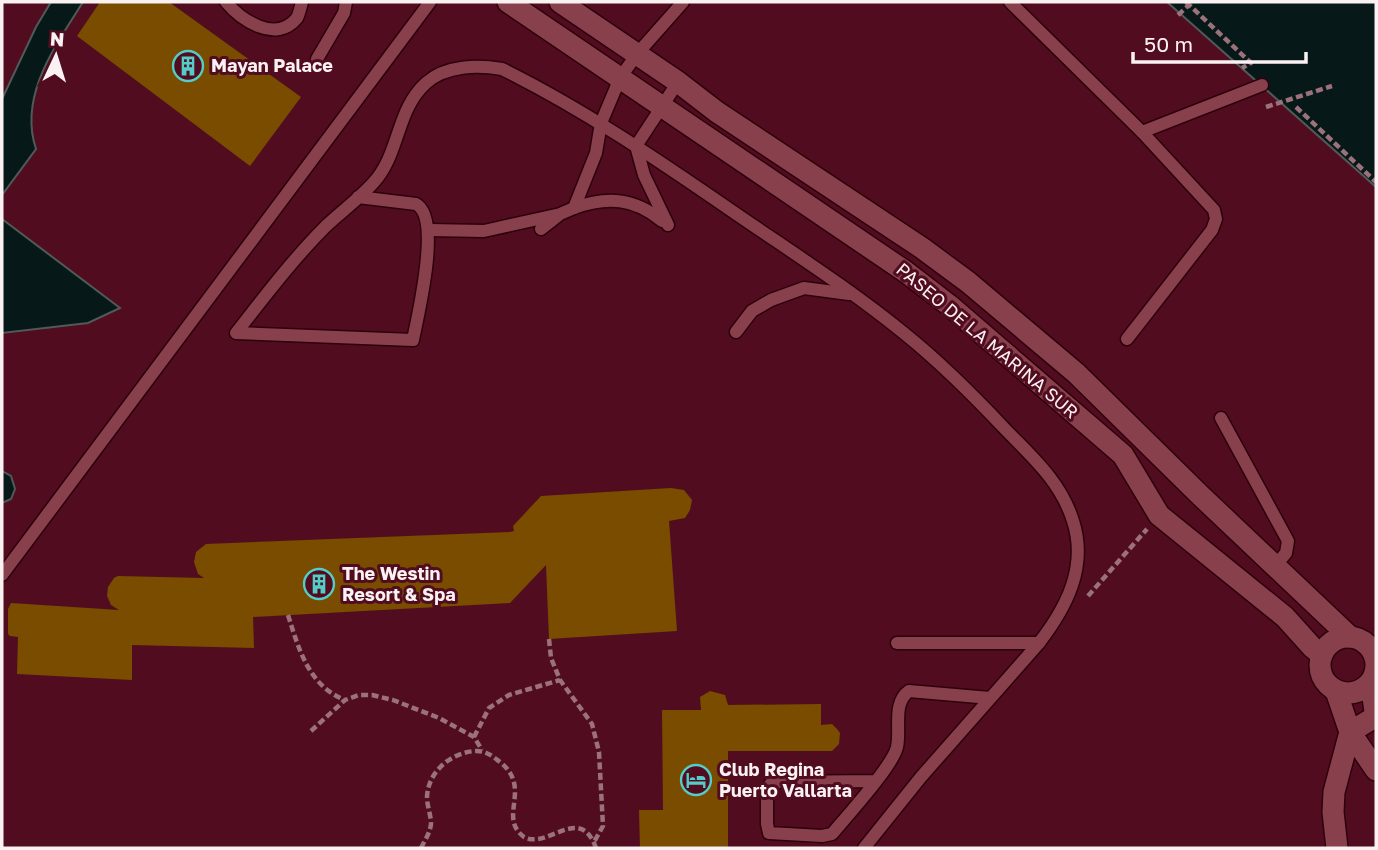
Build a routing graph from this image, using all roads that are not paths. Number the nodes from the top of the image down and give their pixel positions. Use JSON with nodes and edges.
{"nodes":[{"id":1,"x":226,"y":2,"type":"edge"},
{"id":2,"x":302,"y":2,"type":"edge"},
{"id":3,"x":346,"y":2,"type":"edge"},
{"id":4,"x":430,"y":2,"type":"edge"},
{"id":5,"x":508,"y":2,"type":"edge"},
{"id":6,"x":560,"y":2,"type":"edge"},
{"id":7,"x":684,"y":2,"type":"edge"},
{"id":8,"x":1010,"y":2,"type":"edge"},
{"id":9,"x":637,"y":54,"type":"junction"},
{"id":10,"x":317,"y":59,"type":"dead end"},
{"id":11,"x":620,"y":78,"type":"junction"},
{"id":12,"x":678,"y":82,"type":"junction"},
{"id":13,"x":1262,"y":85,"type":"dead end"},
{"id":14,"x":661,"y":106,"type":"junction"},
{"id":15,"x":601,"y":123,"type":"junction"},
{"id":16,"x":1142,"y":132,"type":"junction"},
{"id":17,"x":636,"y":146,"type":"junction"},
{"id":18,"x":358,"y":197,"type":"junction"},
{"id":19,"x":574,"y":208,"type":"junction"},
{"id":20,"x":559,"y":214,"type":"junction"},
{"id":21,"x":541,"y":229,"type":"dead end"},
{"id":22,"x":429,"y":230,"type":"junction"},
{"id":23,"x":922,"y":248,"type":"junction"},
{"id":24,"x":906,"y":272,"type":"junction"},
{"id":25,"x":968,"y":282,"type":"junction"},
{"id":26,"x":855,"y":296,"type":"junction"},
{"id":27,"x":949,"y":305,"type":"junction"},
{"id":28,"x":736,"y":332,"type":"dead end"},
{"id":29,"x":1126,"y":339,"type":"dead end"},
{"id":30,"x":1221,"y":418,"type":"dead end"},
{"id":31,"x":1275,"y":566,"type":"junction"},
{"id":32,"x":2,"y":575,"type":"edge"},
{"id":33,"x":1350,"y":637,"type":"junction"},
{"id":34,"x":897,"y":643,"type":"dead end"},
{"id":35,"x":1039,"y":643,"type":"junction"},
{"id":36,"x":1322,"y":655,"type":"junction"},
{"id":37,"x":1370,"y":682,"type":"junction"},
{"id":38,"x":1336,"y":691,"type":"junction"},
{"id":39,"x":990,"y":698,"type":"junction"},
{"id":40,"x":1376,"y":718,"type":"edge"},
{"id":41,"x":1350,"y":732,"type":"junction"},
{"id":42,"x":1376,"y":770,"type":"edge"},
{"id":43,"x":875,"y":781,"type":"junction"},
{"id":44,"x":864,"y":848,"type":"edge"},
{"id":45,"x":1337,"y":848,"type":"edge"}],
"edges":[{"from":1,"to":2,"type":"lane"},
{"from":3,"to":10,"type":"lane"},
{"from":4,"to":32,"type":"lane"},
{"from":5,"to":11,"type":"street","name":"PASEO DE LA MARINA SUR"},
{"from":6,"to":9,"type":"street","name":"PASEO DE LA MARINA SUR"},
{"from":7,"to":9,"type":"lane"},
{"from":8,"to":16,"type":"lane"},
{"from":9,"to":11,"type":"lane"},
{"from":9,"to":12,"type":"street","name":"PASEO DE LA MARINA SUR"},
{"from":11,"to":14,"type":"street","name":"PASEO DE LA MARINA SUR"},
{"from":11,"to":15,"type":"lane"},
{"from":12,"to":14,"type":"lane"},
{"from":12,"to":23,"type":"street","name":"PASEO DE LA MARINA SUR"},
{"from":13,"to":16,"type":"lane"},
{"from":14,"to":17,"type":"lane"},
{"from":14,"to":24,"type":"street","name":"PASEO DE LA MARINA SUR"},
{"from":15,"to":17,"type":"lane"},
{"from":15,"to":18,"type":"lane"},
{"from":15,"to":19,"type":"lane"},
{"from":16,"to":29,"type":"lane"},
{"from":17,"to":19,"type":"lane"},
{"from":17,"to":26,"type":"lane"},
{"from":18,"to":22,"type":"lane"},
{"from":18,"to":22,"type":"lane"},
{"from":19,"to":20,"type":"lane"},
{"from":20,"to":21,"type":"lane"},
{"from":20,"to":22,"type":"lane"},
{"from":23,"to":24,"type":"street"},
{"from":23,"to":25,"type":"street","name":"PASEO DE LA MARINA SUR"},
{"from":24,"to":27,"type":"street","name":"PASEO DE LA MARINA SUR"},
{"from":25,"to":27,"type":"street"},
{"from":25,"to":31,"type":"street","name":"PASEO DE LA MARINA SUR"},
{"from":26,"to":28,"type":"lane"},
{"from":26,"to":35,"type":"lane"},
{"from":27,"to":36,"type":"street","name":"PASEO DE LA MARINA SUR"},
{"from":30,"to":31,"type":"lane"},
{"from":31,"to":33,"type":"street","name":"PASEO DE LA MARINA SUR"},
{"from":33,"to":36,"type":"street"},
{"from":33,"to":37,"type":"street","name":"PASEO DE LA MARINA SUR"},
{"from":34,"to":35,"type":"lane"},
{"from":35,"to":39,"type":"lane"},
{"from":36,"to":38,"type":"street","name":"PASEO DE LA MARINA SUR"},
{"from":37,"to":38,"type":"street"},
{"from":37,"to":40,"type":"street"},
{"from":38,"to":41,"type":"street","name":"PASEO DE LA MARINA SUR"},
{"from":39,"to":43,"type":"lane"},
{"from":39,"to":44,"type":"lane"},
{"from":40,"to":41,"type":"street"},
{"from":41,"to":42,"type":"street","name":"PASEO DE LA MARINA SUR"},
{"from":41,"to":45,"type":"street"},
{"from":43,"to":43,"type":"lane"}]}
